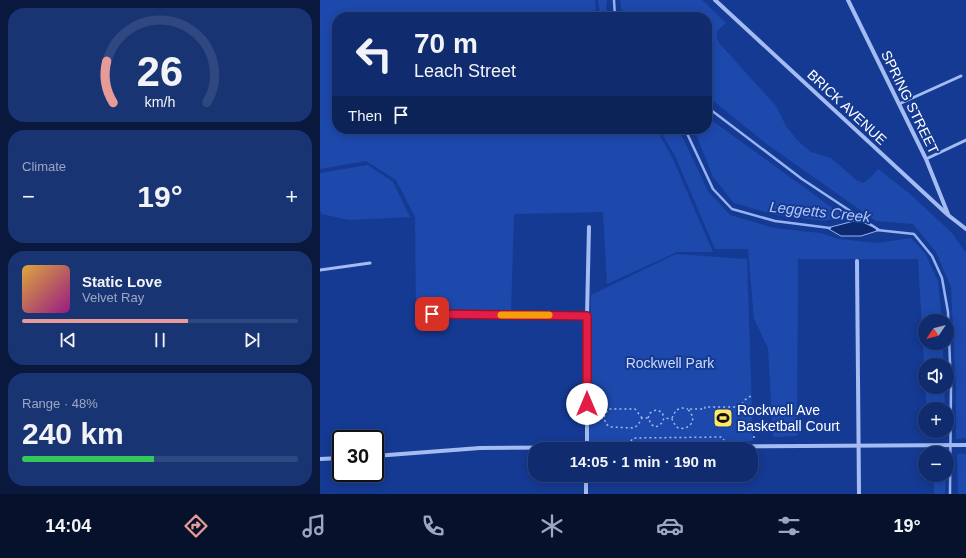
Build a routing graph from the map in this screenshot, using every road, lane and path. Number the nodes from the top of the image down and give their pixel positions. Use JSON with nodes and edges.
{"nodes":[{"id":1,"x":715,"y":0,"type":"edge"},
{"id":2,"x":848,"y":0,"type":"edge"},
{"id":3,"x":961,"y":76,"type":"dead end"},
{"id":4,"x":899,"y":104,"type":"junction"},
{"id":5,"x":966,"y":140,"type":"edge"},
{"id":6,"x":926,"y":159,"type":"junction"},
{"id":7,"x":948,"y":215,"type":"junction"},
{"id":8,"x":589,"y":227,"type":"dead end"},
{"id":9,"x":966,"y":229,"type":"edge"},
{"id":10,"x":857,"y":261,"type":"dead end"},
{"id":11,"x":370,"y":263,"type":"dead end"},
{"id":12,"x":320,"y":270,"type":"edge"},
{"id":13,"x":432,"y":314,"type":"dead end"},
{"id":14,"x":587,"y":316,"type":"junction"},
{"id":15,"x":751,"y":396,"type":"dead end"},
{"id":16,"x":688,"y":409,"type":"junction"},
{"id":17,"x":604,"y":418,"type":"junction"},
{"id":18,"x":642,"y":418,"type":"junction"},
{"id":19,"x":648,"y":418,"type":"junction"},
{"id":20,"x":664,"y":418,"type":"junction"},
{"id":21,"x":596,"y":419,"type":"dead end"},
{"id":22,"x":672,"y":419,"type":"junction"},
{"id":23,"x":754,"y":431,"type":"dead end"},
{"id":24,"x":754,"y":441,"type":"dead end"},
{"id":25,"x":587,"y":442,"type":"edge"},
{"id":26,"x":631,"y":442,"type":"dead end"},
{"id":27,"x":726,"y":442,"type":"dead end"},
{"id":28,"x":966,"y":445,"type":"edge"},
{"id":29,"x":859,"y":446,"type":"junction"},
{"id":30,"x":758,"y":447,"type":"edge"},
{"id":31,"x":528,"y":448,"type":"edge"},
{"id":32,"x":384,"y":455,"type":"edge"},
{"id":33,"x":332,"y":459,"type":"edge"},
{"id":34,"x":320,"y":460,"type":"edge"},
{"id":35,"x":586,"y":482,"type":"edge"},
{"id":36,"x":586,"y":494,"type":"edge"},
{"id":37,"x":859,"y":494,"type":"edge"}],
"edges":[{"from":1,"to":7,"type":"street","name":"BRICK AVENUE"},
{"from":2,"to":4,"type":"street","name":"SPRING STREET"},
{"from":3,"to":4,"type":"lane"},
{"from":4,"to":6,"type":"street","name":"SPRING STREET"},
{"from":5,"to":6,"type":"lane"},
{"from":6,"to":7,"type":"street","name":"SPRING STREET"},
{"from":7,"to":9,"type":"street","name":"BRICK AVENUE"},
{"from":8,"to":14,"type":"street"},
{"from":10,"to":29,"type":"street"},
{"from":11,"to":12,"type":"lane"},
{"from":13,"to":14,"type":"street"},
{"from":14,"to":25,"type":"street"},
{"from":15,"to":16,"type":"path"},
{"from":16,"to":22,"type":"path"},
{"from":16,"to":22,"type":"path"},
{"from":17,"to":18,"type":"path"},
{"from":17,"to":18,"type":"path"},
{"from":17,"to":21,"type":"path"},
{"from":18,"to":19,"type":"path"},
{"from":19,"to":20,"type":"path"},
{"from":19,"to":20,"type":"path"},
{"from":20,"to":22,"type":"path"},
{"from":23,"to":24,"type":"path"},
{"from":26,"to":27,"type":"path"},
{"from":28,"to":29,"type":"street"},
{"from":29,"to":30,"type":"street"},
{"from":29,"to":37,"type":"street"},
{"from":31,"to":32,"type":"street"},
{"from":33,"to":34,"type":"street"},
{"from":35,"to":36,"type":"street"}]}
